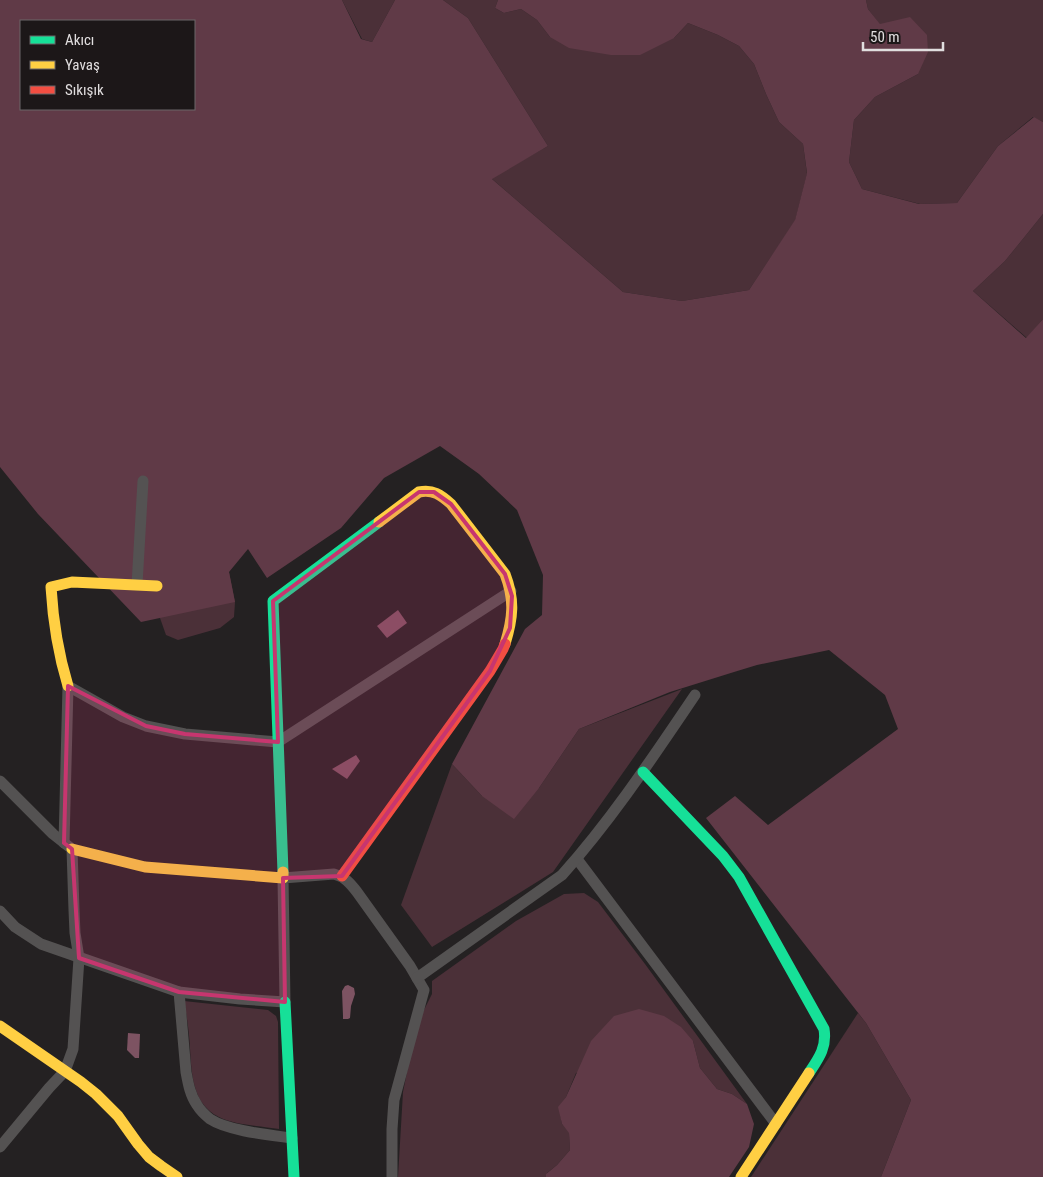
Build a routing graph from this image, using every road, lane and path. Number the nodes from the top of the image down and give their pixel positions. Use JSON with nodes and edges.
{"nodes":[{"id":1,"x":143,"y":481,"type":"dead end"},
{"id":2,"x":137,"y":585,"type":"junction"},
{"id":3,"x":157,"y":586,"type":"dead end"},
{"id":4,"x":511,"y":592,"type":"junction"},
{"id":5,"x":68,"y":686,"type":"junction"},
{"id":6,"x":695,"y":695,"type":"dead end"},
{"id":7,"x":278,"y":742,"type":"junction"},
{"id":8,"x":643,"y":772,"type":"junction"},
{"id":9,"x":0,"y":781,"type":"edge"},
{"id":10,"x":68,"y":846,"type":"junction"},
{"id":11,"x":577,"y":859,"type":"junction"},
{"id":12,"x":342,"y":876,"type":"junction"},
{"id":13,"x":283,"y":878,"type":"junction"},
{"id":14,"x":0,"y":911,"type":"edge"},
{"id":15,"x":79,"y":958,"type":"junction"},
{"id":16,"x":417,"y":978,"type":"junction"},
{"id":17,"x":179,"y":992,"type":"junction"},
{"id":18,"x":285,"y":1002,"type":"junction"},
{"id":19,"x":0,"y":1026,"type":"edge"},
{"id":20,"x":65,"y":1071,"type":"junction"},
{"id":21,"x":776,"y":1124,"type":"junction"},
{"id":22,"x":292,"y":1138,"type":"junction"},
{"id":23,"x":0,"y":1147,"type":"edge"},
{"id":24,"x":177,"y":1177,"type":"edge"},
{"id":25,"x":294,"y":1177,"type":"edge"},
{"id":26,"x":392,"y":1177,"type":"edge"},
{"id":27,"x":741,"y":1177,"type":"edge"}],
"edges":[{"from":1,"to":2,"type":"street"},
{"from":2,"to":3,"type":"street"},
{"from":2,"to":5,"type":"street"},
{"from":4,"to":7,"type":"street"},
{"from":4,"to":7,"type":"street"},
{"from":4,"to":12,"type":"street"},
{"from":5,"to":7,"type":"street"},
{"from":5,"to":10,"type":"street"},
{"from":6,"to":8,"type":"street"},
{"from":7,"to":13,"type":"street"},
{"from":8,"to":11,"type":"street"},
{"from":8,"to":21,"type":"street"},
{"from":9,"to":10,"type":"street"},
{"from":10,"to":13,"type":"street"},
{"from":10,"to":15,"type":"street"},
{"from":11,"to":16,"type":"street"},
{"from":11,"to":21,"type":"street"},
{"from":12,"to":13,"type":"street"},
{"from":12,"to":16,"type":"street"},
{"from":13,"to":18,"type":"street"},
{"from":14,"to":15,"type":"street"},
{"from":15,"to":17,"type":"street"},
{"from":15,"to":20,"type":"street"},
{"from":16,"to":26,"type":"street"},
{"from":17,"to":18,"type":"street"},
{"from":17,"to":22,"type":"street"},
{"from":18,"to":22,"type":"street"},
{"from":19,"to":20,"type":"street"},
{"from":20,"to":23,"type":"street"},
{"from":20,"to":24,"type":"street"},
{"from":21,"to":27,"type":"street"},
{"from":22,"to":25,"type":"street"}]}
